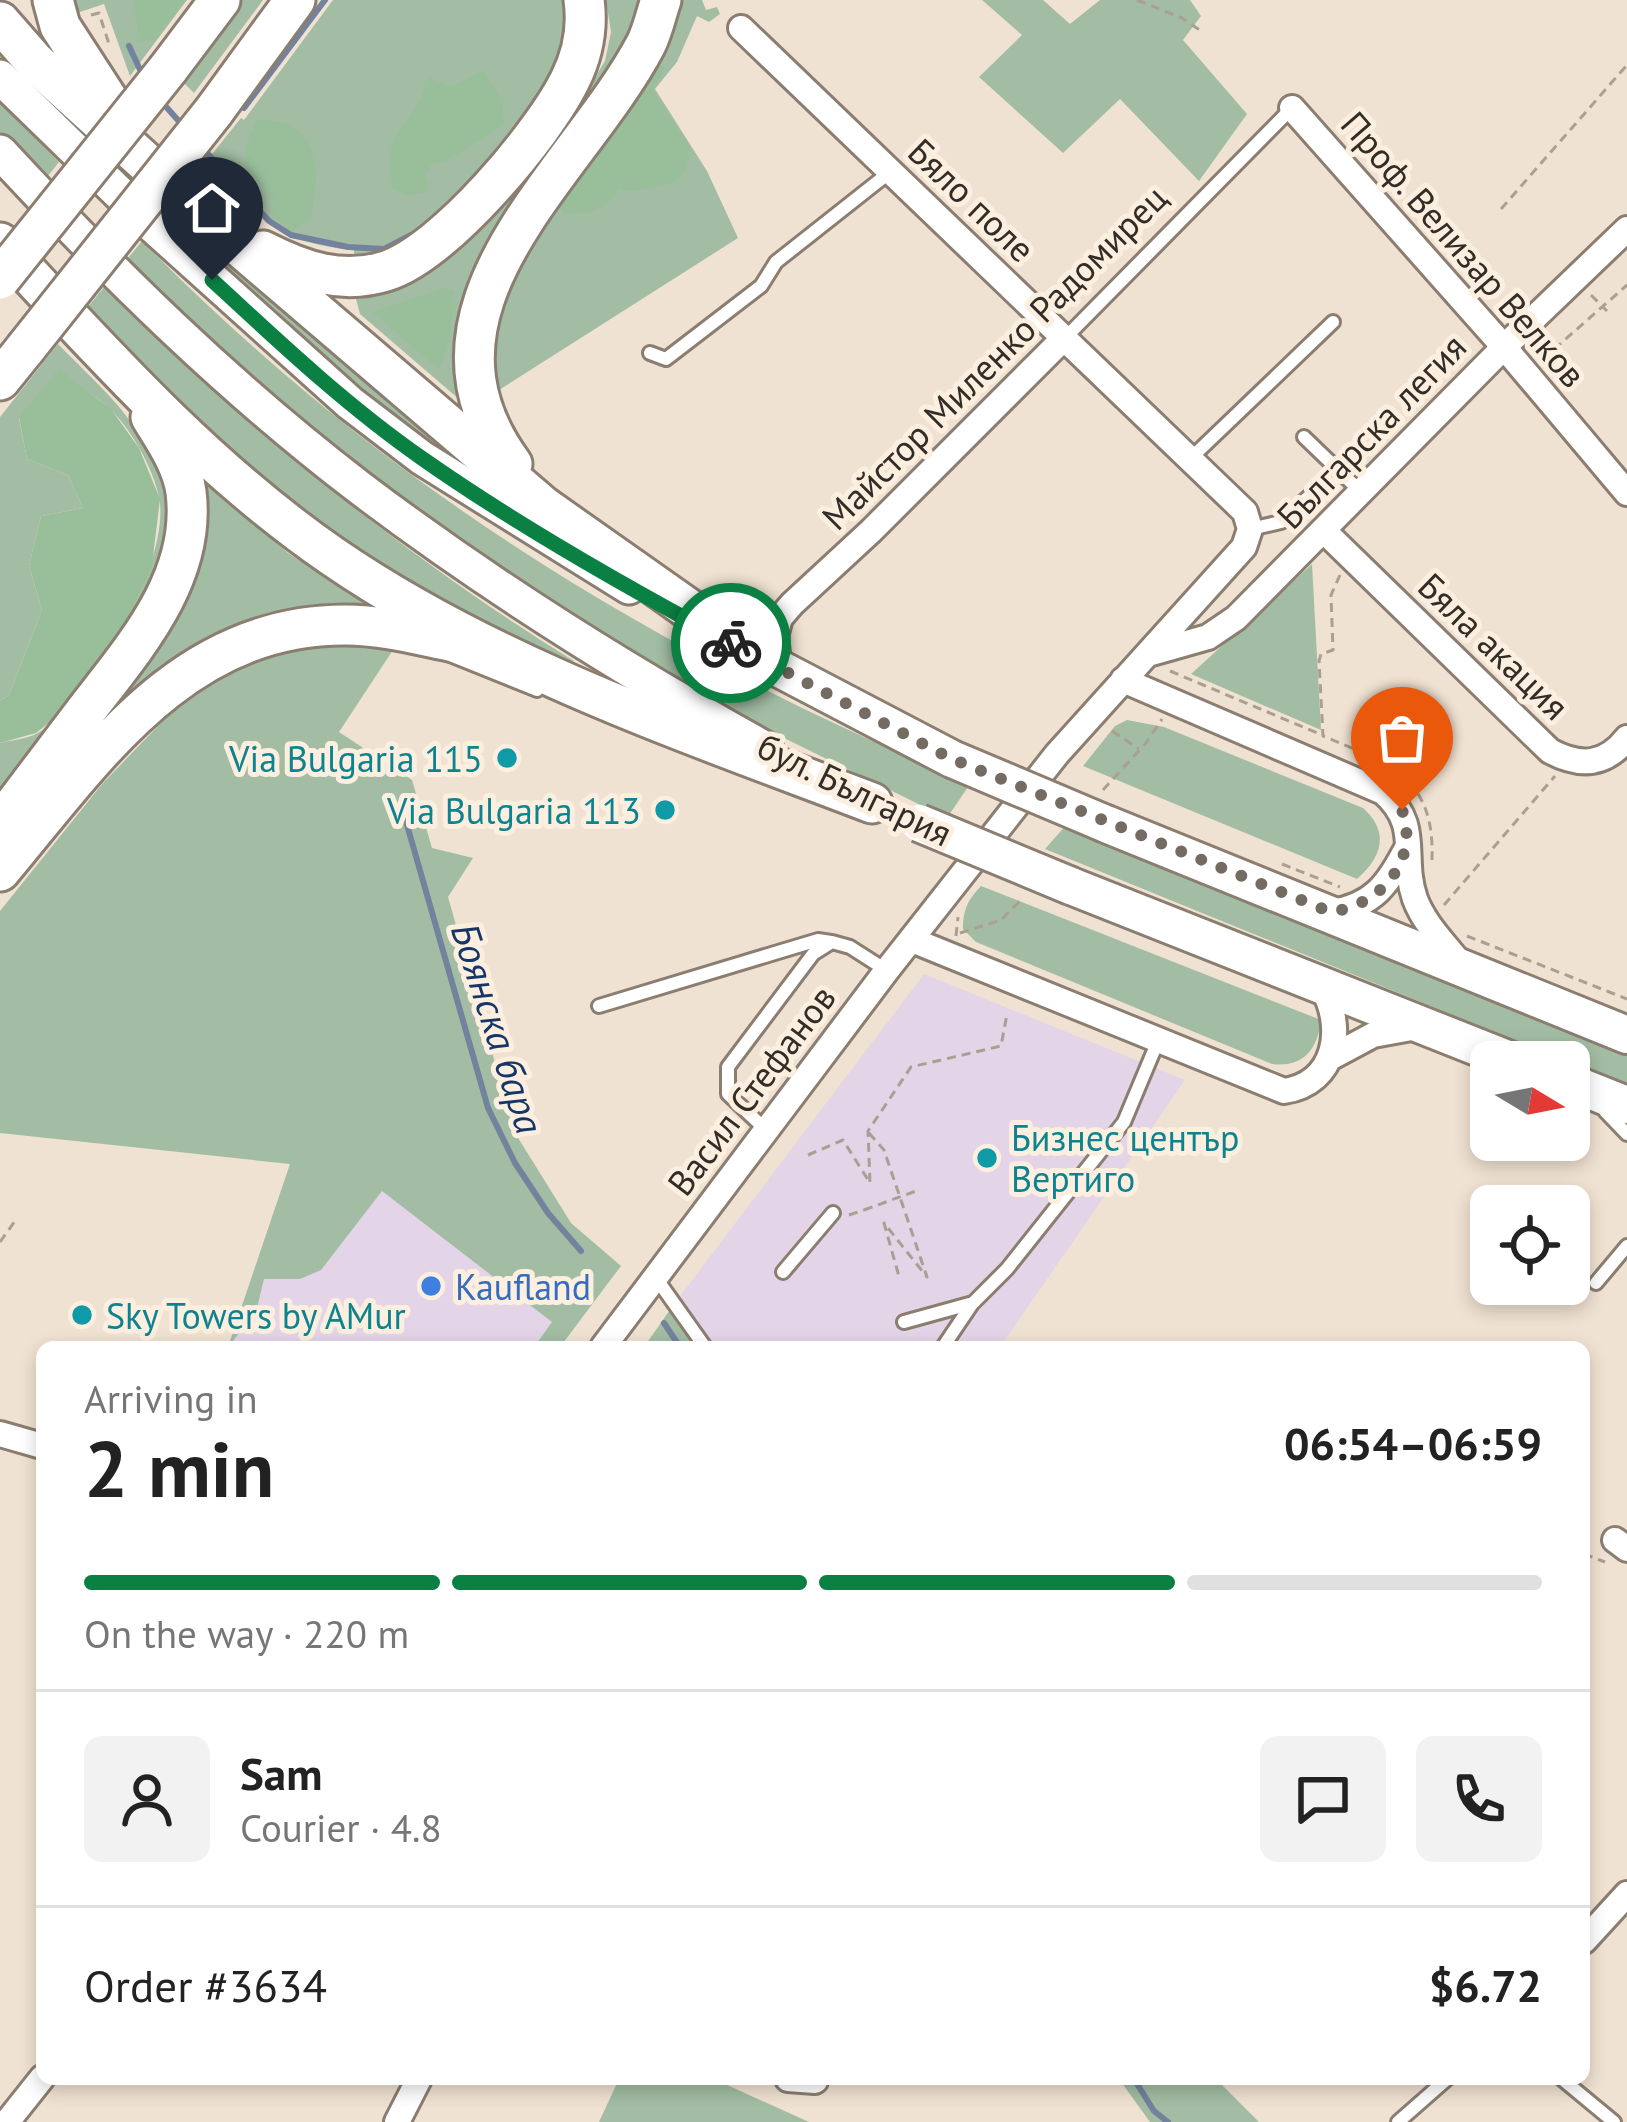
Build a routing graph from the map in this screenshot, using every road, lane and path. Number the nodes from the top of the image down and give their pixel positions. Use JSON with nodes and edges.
{"nodes":[{"id":1,"x":53,"y":0,"type":"edge"},
{"id":2,"x":220,"y":0,"type":"edge"},
{"id":3,"x":584,"y":0,"type":"edge"},
{"id":4,"x":661,"y":0,"type":"edge"},
{"id":5,"x":1137,"y":0,"type":"edge"},
{"id":6,"x":293,"y":6,"type":"edge"},
{"id":7,"x":0,"y":22,"type":"edge"},
{"id":8,"x":741,"y":28,"type":"dead end"},
{"id":9,"x":1204,"y":33,"type":"dead end"},
{"id":10,"x":1627,"y":65,"type":"edge"},
{"id":11,"x":0,"y":77,"type":"edge"},
{"id":12,"x":1292,"y":108,"type":"joint"},
{"id":13,"x":0,"y":152,"type":"edge"},
{"id":14,"x":157,"y":170,"type":"junction"},
{"id":15,"x":890,"y":172,"type":"junction"},
{"id":16,"x":1502,"y":209,"type":"dead end"},
{"id":17,"x":218,"y":228,"type":"junction"},
{"id":18,"x":1627,"y":229,"type":"edge"},
{"id":19,"x":0,"y":244,"type":"edge"},
{"id":20,"x":0,"y":280,"type":"edge"},
{"id":21,"x":1627,"y":285,"type":"edge"},
{"id":22,"x":1333,"y":322,"type":"dead end"},
{"id":23,"x":1064,"y":338,"type":"junction"},
{"id":24,"x":1504,"y":346,"type":"junction"},
{"id":25,"x":1556,"y":347,"type":"dead end"},
{"id":26,"x":650,"y":353,"type":"dead end"},
{"id":27,"x":12,"y":364,"type":"edge"},
{"id":28,"x":130,"y":381,"type":"junction"},
{"id":29,"x":1304,"y":437,"type":"dead end"},
{"id":30,"x":1190,"y":459,"type":"junction"},
{"id":31,"x":1325,"y":482,"type":"dead end"},
{"id":32,"x":1362,"y":493,"type":"junction"},
{"id":33,"x":1627,"y":493,"type":"edge"},
{"id":34,"x":544,"y":507,"type":"junction"},
{"id":35,"x":1250,"y":529,"type":"junction"},
{"id":36,"x":1324,"y":531,"type":"junction"},
{"id":37,"x":1353,"y":560,"type":"junction"},
{"id":38,"x":388,"y":629,"type":"junction"},
{"id":39,"x":505,"y":653,"type":"junction"},
{"id":40,"x":1155,"y":660,"type":"junction"},
{"id":41,"x":768,"y":663,"type":"junction"},
{"id":42,"x":1123,"y":680,"type":"junction"},
{"id":43,"x":552,"y":697,"type":"dead end"},
{"id":44,"x":1151,"y":712,"type":"dead end"},
{"id":45,"x":1102,"y":725,"type":"dead end"},
{"id":46,"x":1323,"y":736,"type":"junction"},
{"id":47,"x":1627,"y":738,"type":"edge"},
{"id":48,"x":1140,"y":750,"type":"junction"},
{"id":49,"x":1568,"y":761,"type":"junction"},
{"id":50,"x":1104,"y":807,"type":"junction"},
{"id":51,"x":868,"y":812,"type":"junction"},
{"id":52,"x":0,"y":824,"type":"edge"},
{"id":53,"x":1409,"y":844,"type":"junction"},
{"id":54,"x":1432,"y":866,"type":"dead end"},
{"id":55,"x":0,"y":871,"type":"edge"},
{"id":56,"x":959,"y":879,"type":"joint"},
{"id":57,"x":1024,"y":896,"type":"dead end"},
{"id":58,"x":1435,"y":905,"type":"dead end"},
{"id":59,"x":958,"y":910,"type":"dead end"},
{"id":60,"x":1331,"y":912,"type":"junction"},
{"id":61,"x":912,"y":940,"type":"junction"},
{"id":62,"x":832,"y":942,"type":"junction"},
{"id":63,"x":952,"y":943,"type":"junction"},
{"id":64,"x":1467,"y":943,"type":"junction"},
{"id":65,"x":887,"y":970,"type":"junction"},
{"id":66,"x":1322,"y":987,"type":"junction"},
{"id":67,"x":1627,"y":999,"type":"edge"},
{"id":68,"x":599,"y":1006,"type":"dead end"},
{"id":69,"x":1007,"y":1014,"type":"dead end"},
{"id":70,"x":1422,"y":1027,"type":"junction"},
{"id":71,"x":1627,"y":1035,"type":"edge"},
{"id":72,"x":1158,"y":1041,"type":"junction"},
{"id":73,"x":1470,"y":1045,"type":"edge"},
{"id":74,"x":1330,"y":1058,"type":"junction"},
{"id":75,"x":1590,"y":1090,"type":"edge"},
{"id":76,"x":1590,"y":1098,"type":"edge"},
{"id":77,"x":1627,"y":1105,"type":"edge"},
{"id":78,"x":766,"y":1130,"type":"junction"},
{"id":79,"x":868,"y":1131,"type":"junction"},
{"id":80,"x":1627,"y":1134,"type":"edge"},
{"id":81,"x":808,"y":1155,"type":"dead end"},
{"id":82,"x":916,"y":1190,"type":"dead end"},
{"id":83,"x":864,"y":1210,"type":"dead end"},
{"id":84,"x":833,"y":1213,"type":"dead end"},
{"id":85,"x":15,"y":1221,"type":"dead end"},
{"id":86,"x":0,"y":1242,"type":"edge"},
{"id":87,"x":1627,"y":1246,"type":"edge"},
{"id":88,"x":783,"y":1273,"type":"dead end"},
{"id":89,"x":655,"y":1277,"type":"junction"},
{"id":90,"x":900,"y":1280,"type":"dead end"},
{"id":91,"x":1596,"y":1283,"type":"dead end"},
{"id":92,"x":973,"y":1304,"type":"junction"},
{"id":93,"x":904,"y":1322,"type":"dead end"},
{"id":94,"x":607,"y":1341,"type":"edge"},
{"id":95,"x":701,"y":1341,"type":"edge"},
{"id":96,"x":947,"y":1341,"type":"edge"},
{"id":97,"x":0,"y":1434,"type":"edge"},
{"id":98,"x":36,"y":1444,"type":"edge"},
{"id":99,"x":1627,"y":1894,"type":"edge"},
{"id":100,"x":1590,"y":1935,"type":"edge"},
{"id":101,"x":36,"y":2085,"type":"edge"},
{"id":102,"x":416,"y":2085,"type":"edge"},
{"id":103,"x":1440,"y":2085,"type":"edge"},
{"id":104,"x":1569,"y":2085,"type":"edge"},
{"id":105,"x":7,"y":2122,"type":"edge"},
{"id":106,"x":397,"y":2122,"type":"edge"},
{"id":107,"x":1398,"y":2122,"type":"edge"},
{"id":108,"x":1614,"y":2122,"type":"edge"}],
"edges":[{"from":1,"to":14,"type":"highway"},
{"from":2,"to":20,"type":"highway","bridge":true},
{"from":3,"to":17,"type":"highway"},
{"from":4,"to":34,"type":"highway"},
{"from":5,"to":9,"type":"path"},
{"from":6,"to":27,"type":"highway","bridge":true},
{"from":7,"to":14,"type":"highway"},
{"from":8,"to":15,"type":"street","name":"Бяло поле"},
{"from":10,"to":16,"type":"path"},
{"from":11,"to":41,"type":"main road","name":"бул. България"},
{"from":12,"to":23,"type":"lane","name":"Майстор Миленко Радомирец"},
{"from":12,"to":24,"type":"street","name":"Проф. Велизар Велков"},
{"from":13,"to":51,"type":"main road","name":"бул. България"},
{"from":14,"to":17,"type":"highway"},
{"from":15,"to":23,"type":"street","name":"Бяло поле"},
{"from":15,"to":26,"type":"lane"},
{"from":17,"to":34,"type":"highway"},
{"from":18,"to":24,"type":"street","name":"Българска легия"},
{"from":19,"to":28,"type":"highway"},
{"from":21,"to":25,"type":"path"},
{"from":22,"to":30,"type":"lane"},
{"from":23,"to":30,"type":"street","name":"Бяло поле"},
{"from":23,"to":41,"type":"street","name":"Майстор Миленко Радомирец"},
{"from":24,"to":32,"type":"street","name":"Българска легия"},
{"from":24,"to":33,"type":"street","name":"Проф. Велизар Велков"},
{"from":28,"to":39,"type":"highway"},
{"from":28,"to":52,"type":"highway"},
{"from":29,"to":32,"type":"lane"},
{"from":30,"to":35,"type":"street","name":"Бяло поле"},
{"from":31,"to":35,"type":"lane"},
{"from":32,"to":36,"type":"street","name":"Българска легия"},
{"from":34,"to":41,"type":"highway"},
{"from":35,"to":40,"type":"street","name":"Българска легия"},
{"from":36,"to":37,"type":"street","name":"Бяла акация"},
{"from":36,"to":40,"type":"street","name":"Българска легия"},
{"from":37,"to":46,"type":"path"},
{"from":37,"to":49,"type":"street","name":"Бяла акация"},
{"from":38,"to":39,"type":"highway"},
{"from":38,"to":43,"type":"lane"},
{"from":38,"to":55,"type":"highway"},
{"from":39,"to":51,"type":"highway"},
{"from":40,"to":42,"type":"street","name":"Българска легия"},
{"from":40,"to":46,"type":"path"},
{"from":41,"to":50,"type":"main road","name":"бул. България","bridge":true},
{"from":42,"to":53,"type":"street"},
{"from":42,"to":56,"type":"street","name":"Българска легия"},
{"from":44,"to":48,"type":"path"},
{"from":45,"to":48,"type":"path"},
{"from":46,"to":54,"type":"path"},
{"from":47,"to":49,"type":"street","name":"Бяла акация"},
{"from":48,"to":50,"type":"path"},
{"from":49,"to":58,"type":"path"},
{"from":50,"to":60,"type":"main road","name":"бул. България"},
{"from":51,"to":66,"type":"main road","name":"бул. България","bridge":true},
{"from":53,"to":60,"type":"street"},
{"from":53,"to":64,"type":"street"},
{"from":56,"to":61,"type":"street","name":"Васил Стефанов"},
{"from":57,"to":63,"type":"path"},
{"from":59,"to":63,"type":"path"},
{"from":60,"to":64,"type":"main road","name":"бул. България"},
{"from":61,"to":63,"type":"street"},
{"from":61,"to":65,"type":"street","name":"Васил Стефанов"},
{"from":62,"to":65,"type":"lane"},
{"from":62,"to":68,"type":"lane"},
{"from":62,"to":78,"type":"lane"},
{"from":63,"to":72,"type":"street"},
{"from":64,"to":67,"type":"path"},
{"from":64,"to":71,"type":"main road","name":"бул. България"},
{"from":65,"to":78,"type":"street","name":"Васил Стефанов"},
{"from":66,"to":70,"type":"main road","name":"бул. България"},
{"from":66,"to":74,"type":"street"},
{"from":69,"to":79,"type":"path"},
{"from":70,"to":73,"type":"main road","name":"бул. България"},
{"from":70,"to":74,"type":"street"},
{"from":72,"to":74,"type":"street"},
{"from":72,"to":92,"type":"lane"},
{"from":75,"to":77,"type":"main road"},
{"from":76,"to":80,"type":"lane"},
{"from":78,"to":89,"type":"street","name":"Васил Стефанов"},
{"from":79,"to":81,"type":"path"},
{"from":79,"to":90,"type":"path"},
{"from":82,"to":83,"type":"path","bridge":true},
{"from":84,"to":88,"type":"lane"},
{"from":85,"to":86,"type":"path"},
{"from":87,"to":91,"type":"lane"},
{"from":89,"to":94,"type":"street","name":"Васил Стефанов"},
{"from":89,"to":95,"type":"lane"},
{"from":92,"to":93,"type":"lane"},
{"from":92,"to":96,"type":"lane"},
{"from":97,"to":98,"type":"street"},
{"from":99,"to":100,"type":"street"},
{"from":101,"to":105,"type":"street"},
{"from":102,"to":106,"type":"street"},
{"from":103,"to":107,"type":"lane"},
{"from":104,"to":108,"type":"lane"}]}
